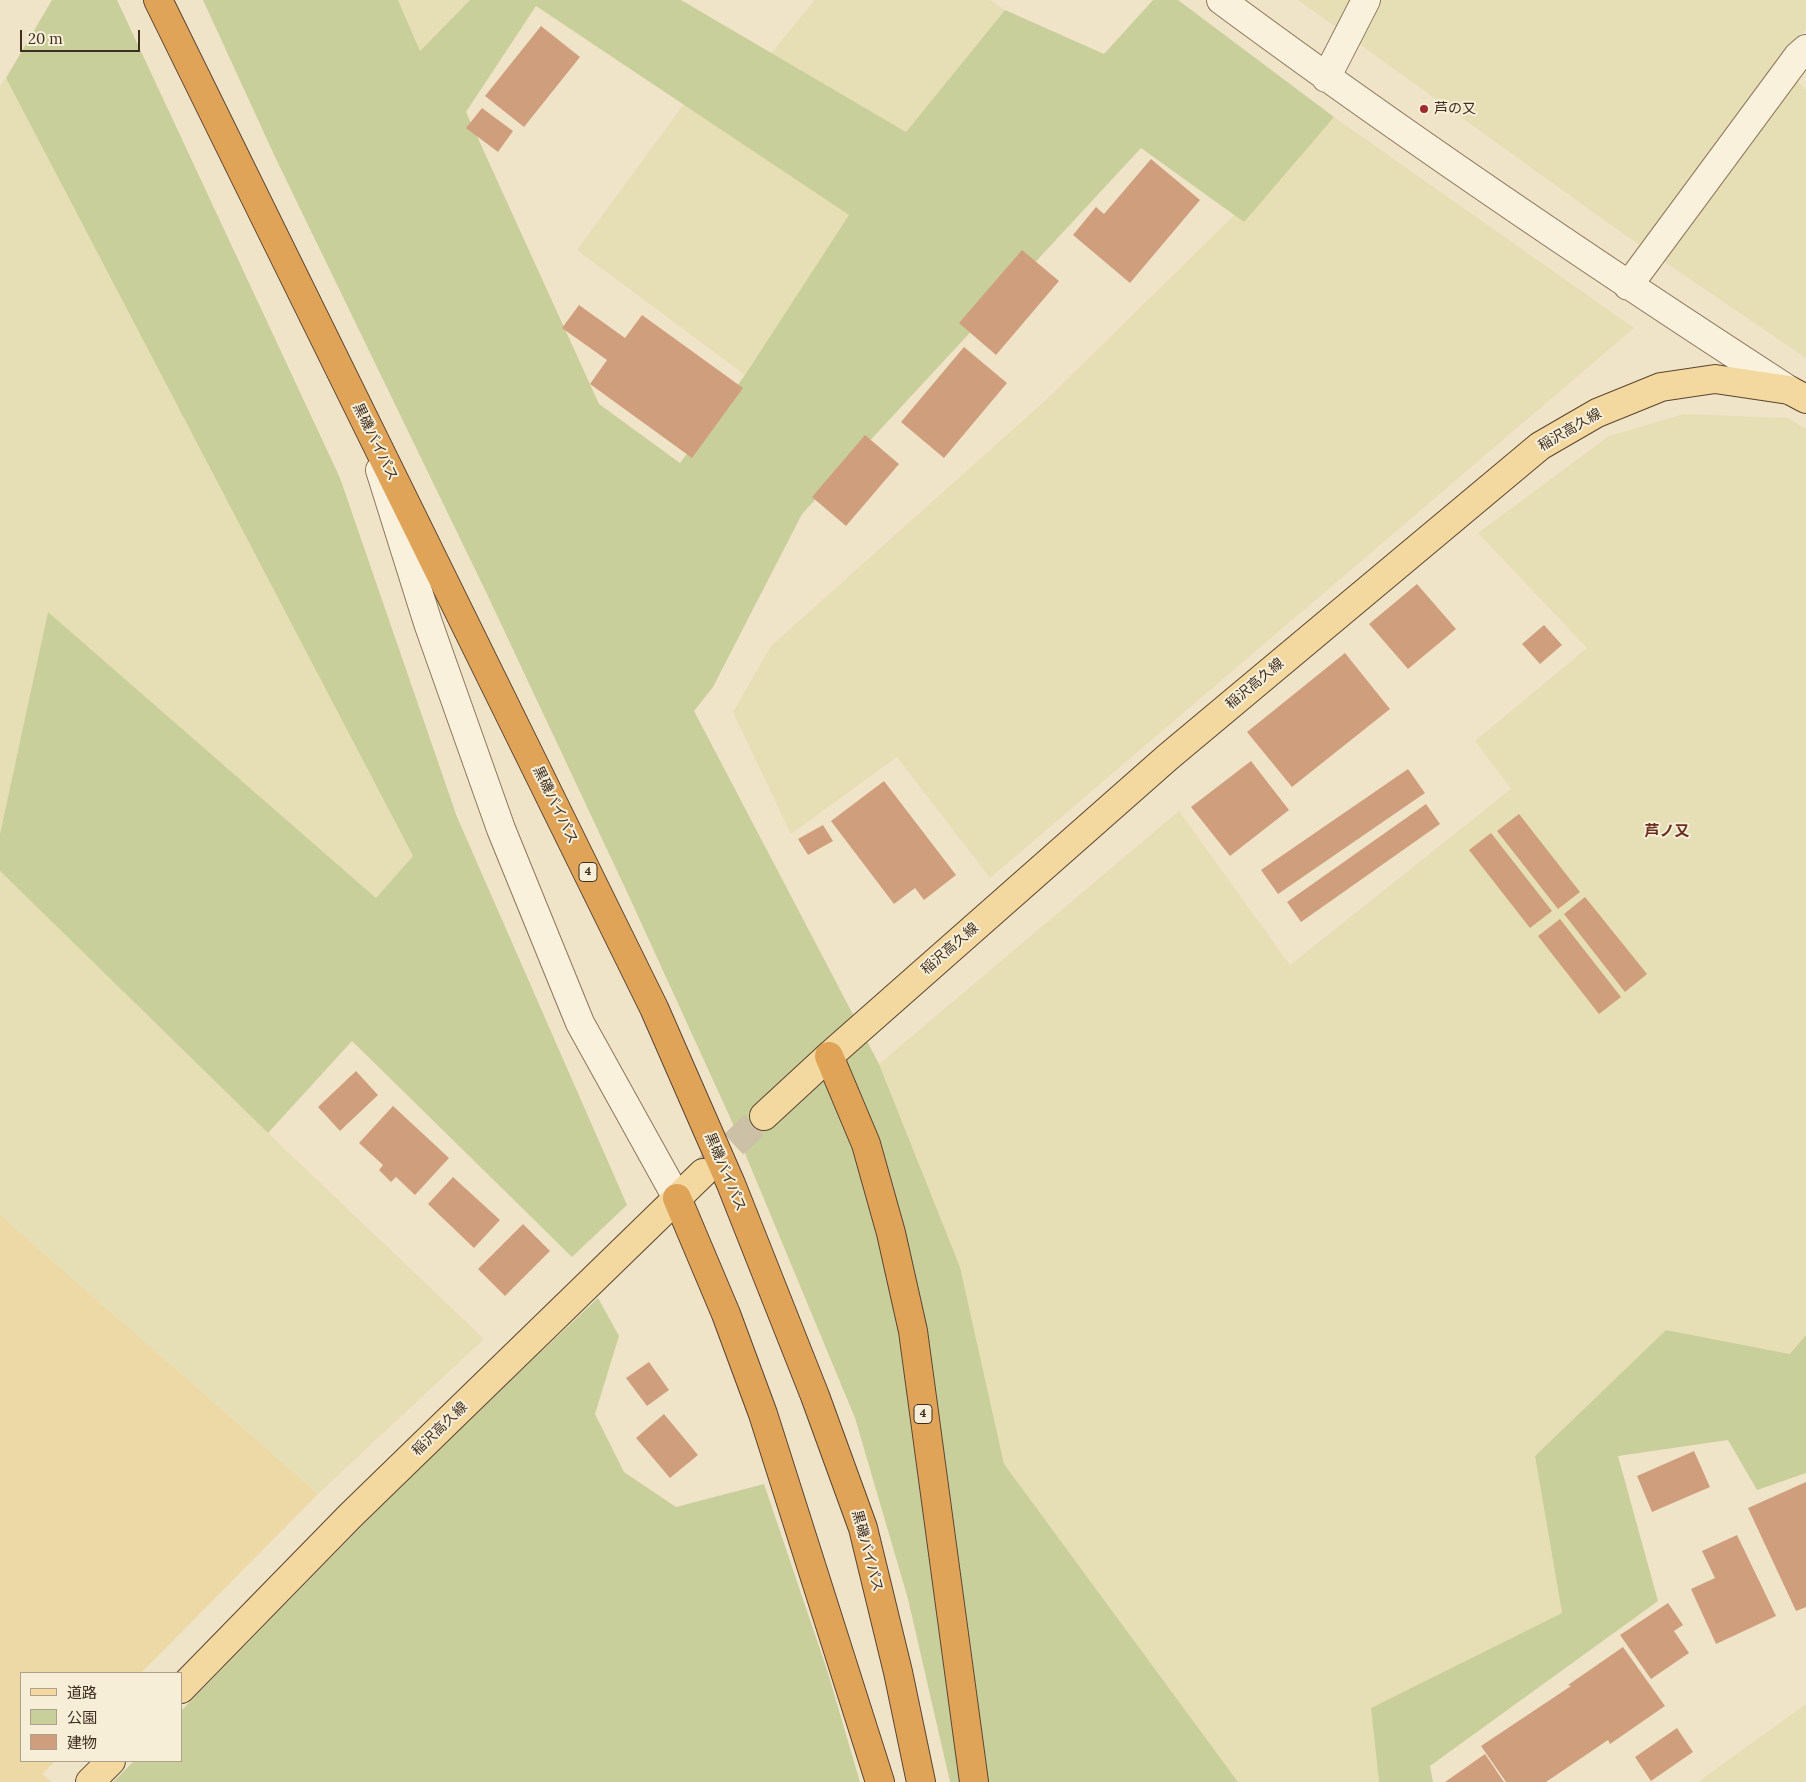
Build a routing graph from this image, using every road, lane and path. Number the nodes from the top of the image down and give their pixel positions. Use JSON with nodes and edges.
{"nodes":[{"id":1,"x":158,"y":0,"type":"edge"},
{"id":2,"x":1221,"y":0,"type":"edge"},
{"id":3,"x":1366,"y":0,"type":"edge"},
{"id":4,"x":1806,"y":49,"type":"edge"},
{"id":5,"x":1326,"y":78,"type":"junction"},
{"id":6,"x":1628,"y":286,"type":"junction"},
{"id":7,"x":1798,"y":394,"type":"edge"},
{"id":8,"x":365,"y":420,"type":"junction"},
{"id":9,"x":829,"y":1056,"type":"junction"},
{"id":10,"x":764,"y":1116,"type":"tunnel mouth"},
{"id":11,"x":703,"y":1173,"type":"tunnel mouth"},
{"id":12,"x":677,"y":1198,"type":"junction"},
{"id":13,"x":182,"y":1688,"type":"edge"},
{"id":14,"x":110,"y":1762,"type":"edge"},
{"id":15,"x":90,"y":1782,"type":"edge"},
{"id":16,"x":880,"y":1782,"type":"edge"},
{"id":17,"x":921,"y":1782,"type":"edge"},
{"id":18,"x":974,"y":1782,"type":"edge"}],
"edges":[{"from":1,"to":8,"type":"highway","name":"黒磯バイパス","number":"4"},
{"from":2,"to":5,"type":"street"},
{"from":3,"to":5,"type":"street"},
{"from":4,"to":6,"type":"street"},
{"from":5,"to":6,"type":"street"},
{"from":6,"to":7,"type":"street"},
{"from":7,"to":9,"type":"main road","name":"稲沢高久線"},
{"from":8,"to":12,"type":"street"},
{"from":8,"to":17,"type":"highway","name":"黒磯バイパス","number":"4"},
{"from":9,"to":10,"type":"main road","name":"稲沢高久線"},
{"from":9,"to":18,"type":"highway","number":"4"},
{"from":11,"to":12,"type":"main road","name":"稲沢高久線"},
{"from":12,"to":13,"type":"main road","name":"稲沢高久線"},
{"from":12,"to":16,"type":"highway"},
{"from":14,"to":15,"type":"main road"}]}
